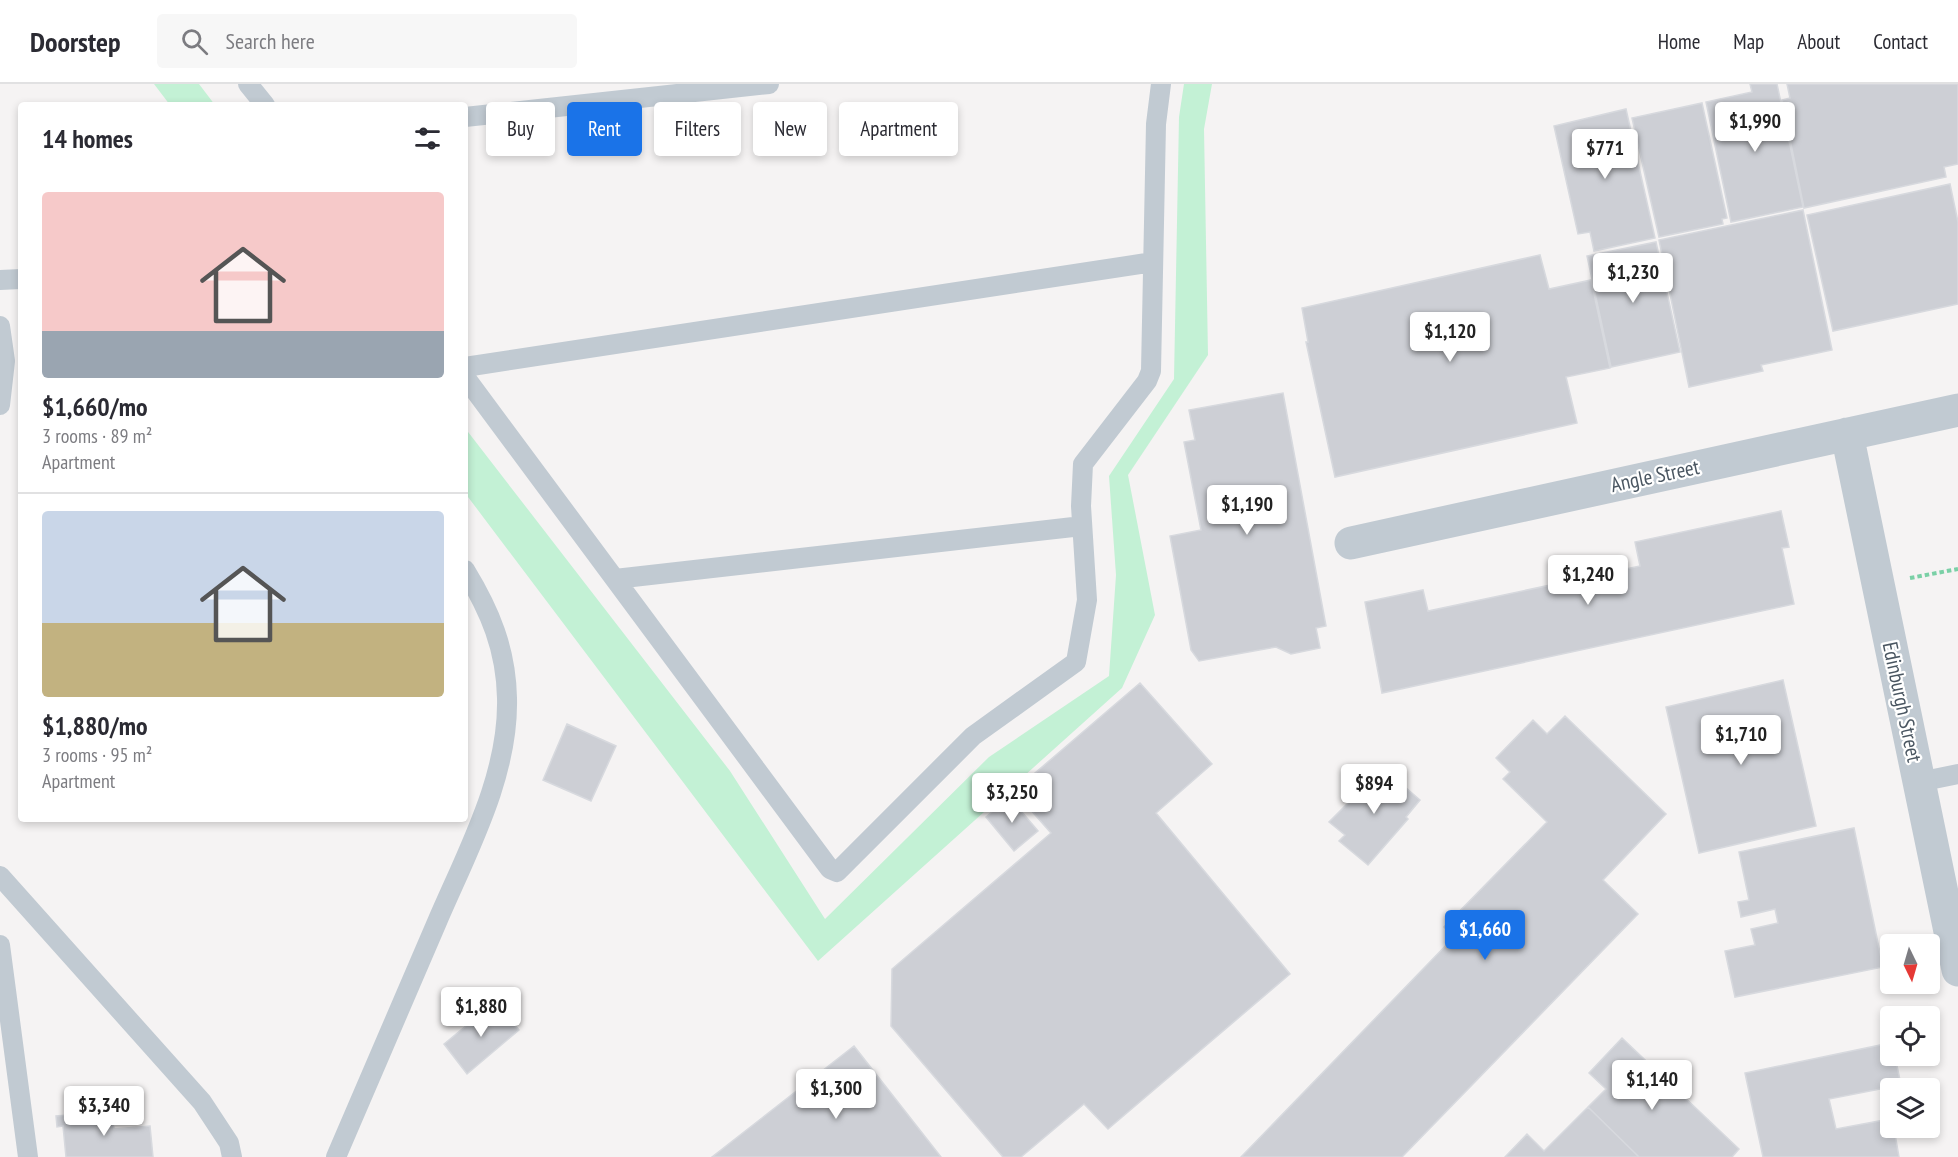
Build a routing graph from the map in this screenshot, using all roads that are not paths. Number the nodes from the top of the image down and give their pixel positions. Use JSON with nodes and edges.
{"nodes":[{"id":1,"x":248,"y":84,"type":"edge"},
{"id":2,"x":769,"y":84,"type":"edge"},
{"id":3,"x":1161,"y":84,"type":"edge"},
{"id":4,"x":263,"y":102,"type":"edge"},
{"id":5,"x":468,"y":117,"type":"edge"},
{"id":6,"x":1153,"y":262,"type":"junction"},
{"id":7,"x":18,"y":279,"type":"edge"},
{"id":8,"x":0,"y":280,"type":"edge"},
{"id":9,"x":0,"y":326,"type":"edge"},
{"id":10,"x":468,"y":367,"type":"edge"},
{"id":11,"x":468,"y":380,"type":"edge"},
{"id":12,"x":0,"y":405,"type":"edge"},
{"id":13,"x":1958,"y":410,"type":"edge"},
{"id":14,"x":1847,"y":434,"type":"junction"},
{"id":15,"x":1082,"y":526,"type":"junction"},
{"id":16,"x":1351,"y":543,"type":"dead end"},
{"id":17,"x":468,"y":575,"type":"edge"},
{"id":18,"x":615,"y":579,"type":"junction"},
{"id":19,"x":1958,"y":774,"type":"edge"},
{"id":20,"x":1919,"y":782,"type":"junction"},
{"id":21,"x":0,"y":876,"type":"edge"},
{"id":22,"x":0,"y":945,"type":"edge"},
{"id":23,"x":1958,"y":970,"type":"edge"},
{"id":24,"x":28,"y":1157,"type":"edge"},
{"id":25,"x":232,"y":1157,"type":"edge"},
{"id":26,"x":336,"y":1157,"type":"edge"}],
"edges":[{"from":1,"to":4,"type":"lane"},
{"from":2,"to":5,"type":"lane"},
{"from":3,"to":6,"type":"lane"},
{"from":6,"to":10,"type":"lane"},
{"from":6,"to":15,"type":"lane"},
{"from":7,"to":8,"type":"lane"},
{"from":9,"to":12,"type":"lane"},
{"from":11,"to":18,"type":"lane"},
{"from":13,"to":14,"type":"street","name":"Angle Street"},
{"from":14,"to":16,"type":"street","name":"Angle Street"},
{"from":14,"to":20,"type":"street","name":"Edinburgh Street"},
{"from":15,"to":18,"type":"lane"},
{"from":15,"to":18,"type":"lane"},
{"from":17,"to":26,"type":"lane"},
{"from":19,"to":20,"type":"lane"},
{"from":20,"to":23,"type":"street","name":"Edinburgh Street"},
{"from":21,"to":25,"type":"lane"},
{"from":22,"to":24,"type":"lane"}]}
